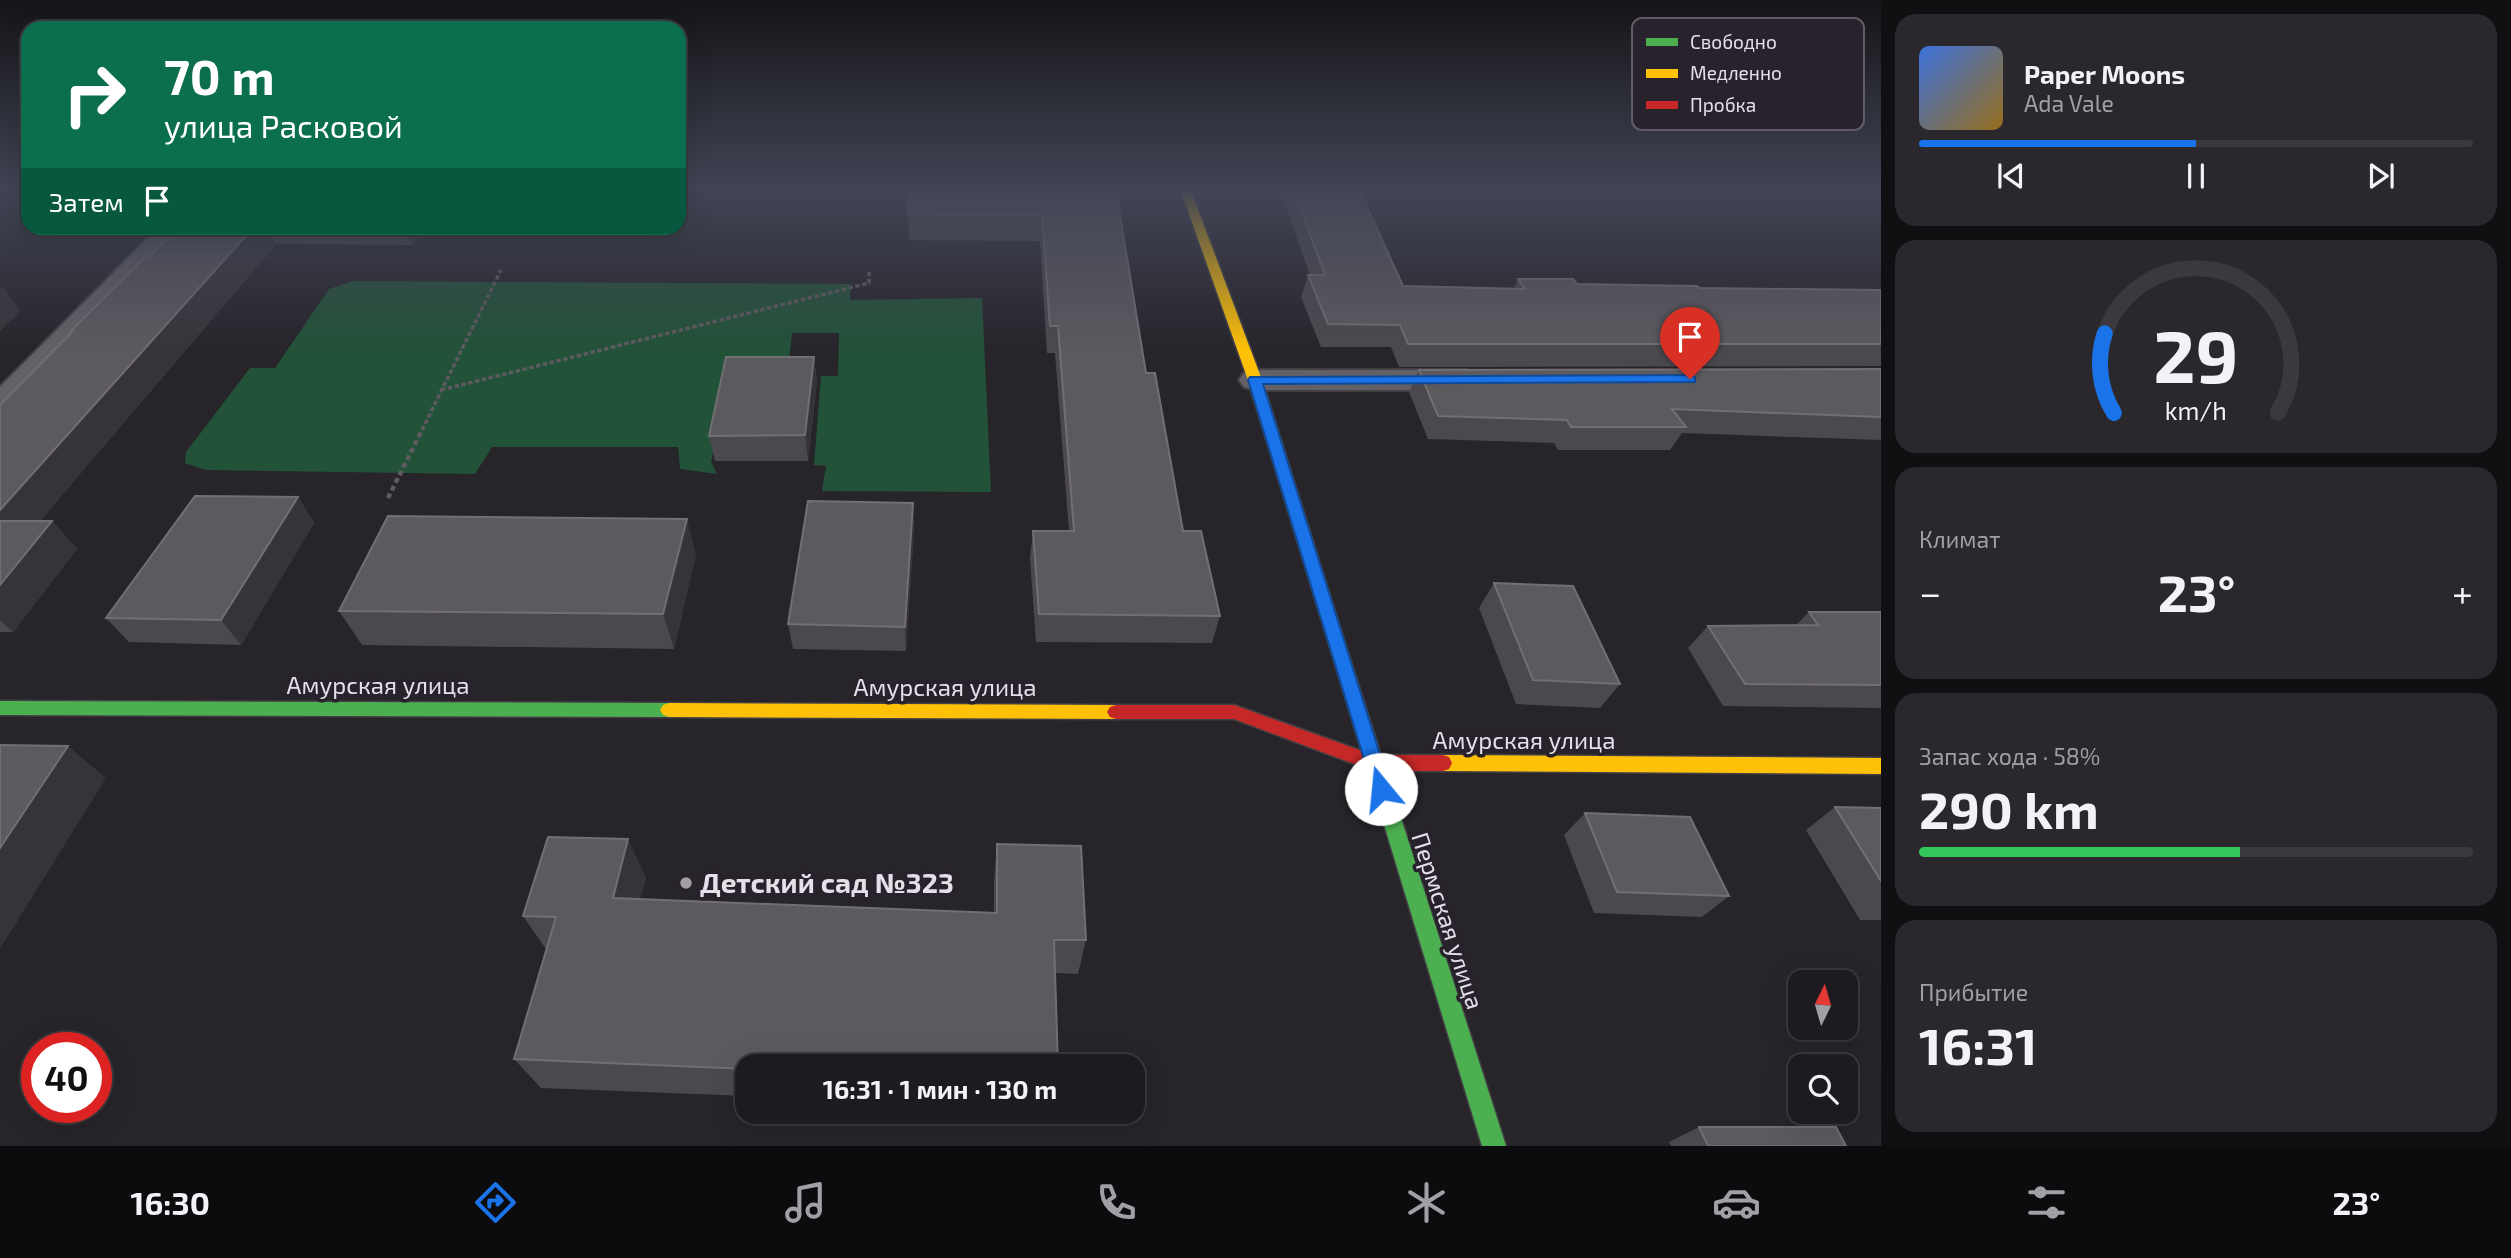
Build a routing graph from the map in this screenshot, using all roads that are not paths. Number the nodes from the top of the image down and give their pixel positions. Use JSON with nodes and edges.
{"nodes":[{"id":1,"x":157,"y":244,"type":"edge"},
{"id":2,"x":1206,"y":244,"type":"edge"},
{"id":3,"x":0,"y":368,"type":"edge"},
{"id":4,"x":37,"y":368,"type":"junction"},
{"id":5,"x":1255,"y":380,"type":"junction"},
{"id":6,"x":1492,"y":380,"type":"edge"},
{"id":7,"x":0,"y":406,"type":"edge"},
{"id":8,"x":0,"y":708,"type":"edge"},
{"id":9,"x":1373,"y":764,"type":"junction"},
{"id":10,"x":1881,"y":766,"type":"edge"},
{"id":11,"x":1494,"y":1146,"type":"edge"}],
"edges":[{"from":1,"to":4,"type":"street"},
{"from":2,"to":5,"type":"street","name":"Пермская улица"},
{"from":3,"to":4,"type":"street"},
{"from":4,"to":7,"type":"street"},
{"from":5,"to":6,"type":"street"},
{"from":5,"to":9,"type":"street","name":"Пермская улица"},
{"from":8,"to":9,"type":"street","name":"Амурская улица"},
{"from":9,"to":10,"type":"street","name":"Амурская улица"},
{"from":9,"to":11,"type":"street","name":"Пермская улица"}]}
